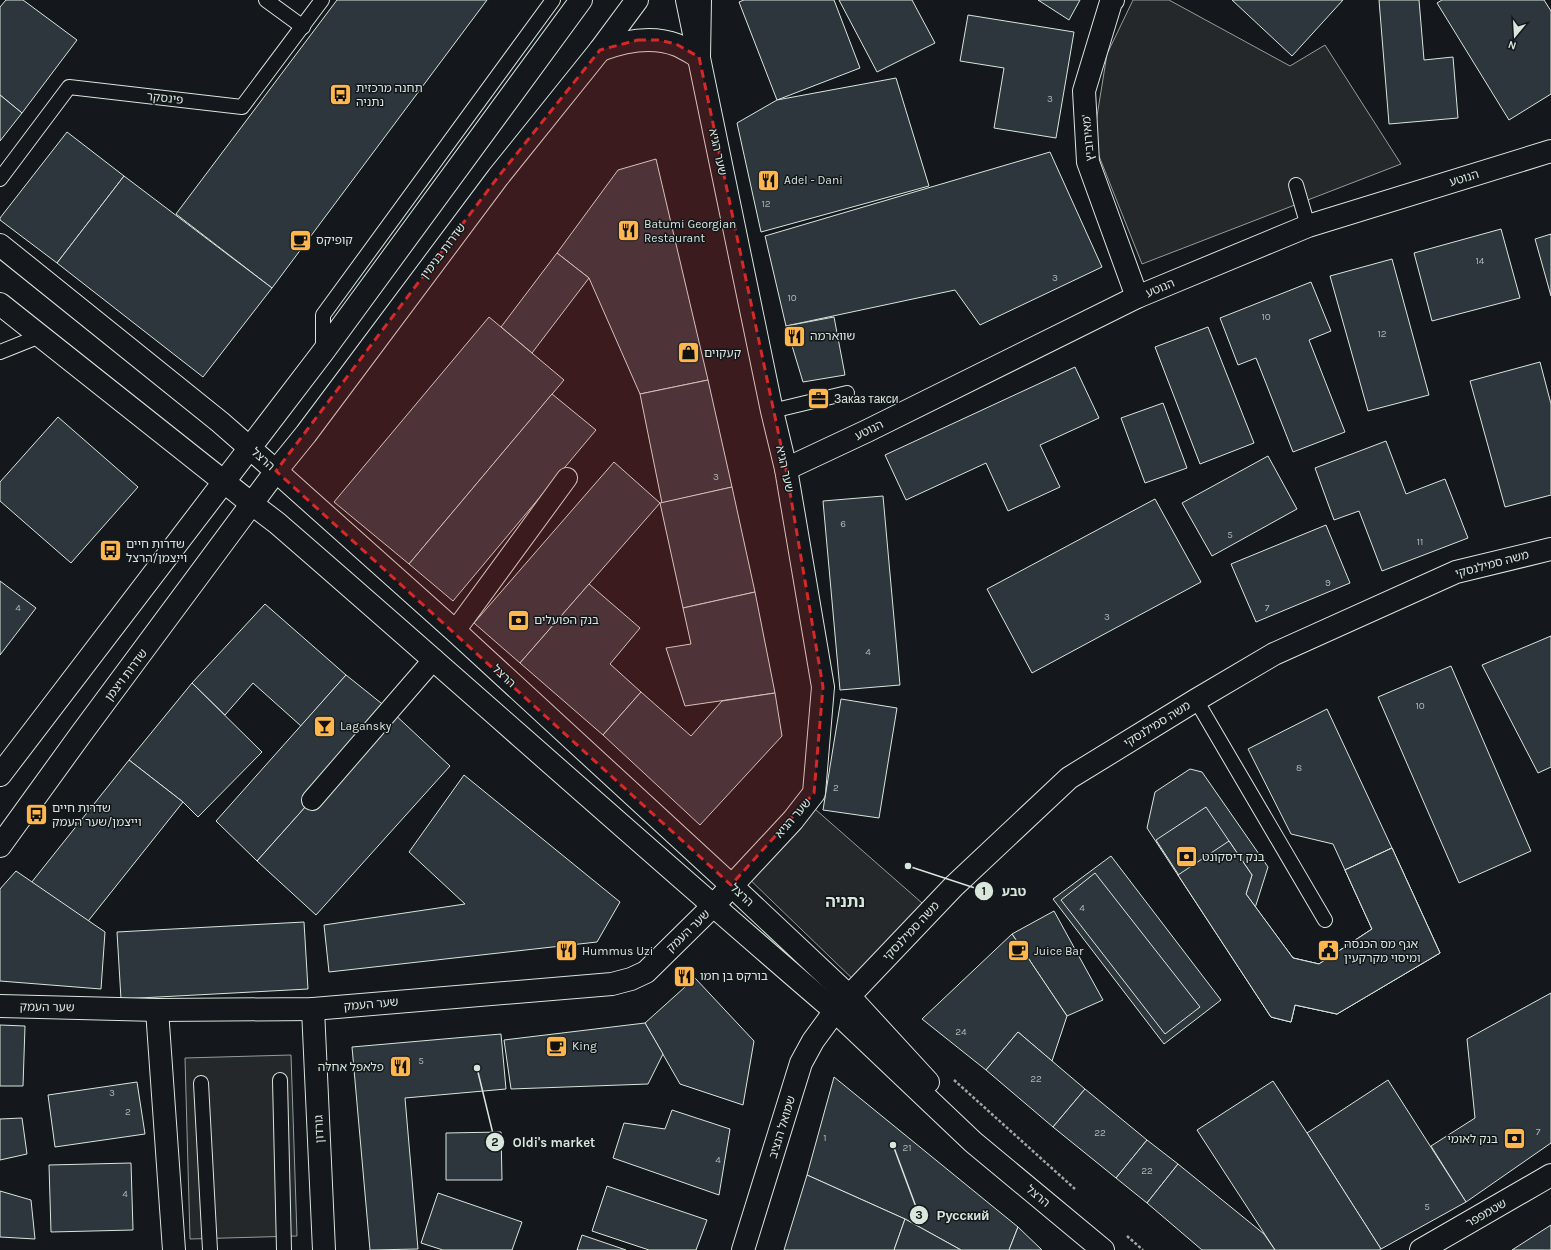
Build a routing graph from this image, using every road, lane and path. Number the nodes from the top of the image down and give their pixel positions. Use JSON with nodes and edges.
{"nodes":[{"id":1,"x":266,"y":0,"type":"edge"},
{"id":2,"x":322,"y":0,"type":"edge"},
{"id":3,"x":553,"y":0,"type":"edge"},
{"id":4,"x":581,"y":0,"type":"edge"},
{"id":5,"x":637,"y":0,"type":"edge"},
{"id":6,"x":687,"y":0,"type":"edge"},
{"id":7,"x":700,"y":0,"type":"edge"},
{"id":8,"x":1113,"y":0,"type":"edge"},
{"id":9,"x":303,"y":27,"type":"junction"},
{"id":10,"x":600,"y":50,"type":"junction"},
{"id":11,"x":699,"y":57,"type":"junction"},
{"id":12,"x":1551,"y":151,"type":"edge"},
{"id":13,"x":0,"y":179,"type":"edge"},
{"id":14,"x":1296,"y":185,"type":"dead end"},
{"id":15,"x":1308,"y":226,"type":"junction"},
{"id":16,"x":0,"y":245,"type":"edge"},
{"id":17,"x":1137,"y":297,"type":"junction"},
{"id":18,"x":0,"y":304,"type":"edge"},
{"id":19,"x":40,"y":336,"type":"junction"},
{"id":20,"x":0,"y":352,"type":"edge"},
{"id":21,"x":323,"y":352,"type":"junction"},
{"id":22,"x":846,"y":393,"type":"dead end"},
{"id":23,"x":772,"y":411,"type":"junction"},
{"id":24,"x":250,"y":447,"type":"junction"},
{"id":25,"x":786,"y":469,"type":"junction"},
{"id":26,"x":276,"y":471,"type":"junction"},
{"id":27,"x":567,"y":478,"type":"dead end"},
{"id":28,"x":223,"y":482,"type":"junction"},
{"id":29,"x":252,"y":504,"type":"junction"},
{"id":30,"x":1551,"y":549,"type":"edge"},
{"id":31,"x":455,"y":631,"type":"junction"},
{"id":32,"x":434,"y":659,"type":"junction"},
{"id":33,"x":1196,"y":700,"type":"junction"},
{"id":34,"x":0,"y":775,"type":"edge"},
{"id":35,"x":312,"y":800,"type":"dead end"},
{"id":36,"x":0,"y":846,"type":"edge"},
{"id":37,"x":732,"y":885,"type":"junction"},
{"id":38,"x":713,"y":906,"type":"junction"},
{"id":39,"x":1324,"y":920,"type":"dead end"},
{"id":40,"x":842,"y":1003,"type":"junction"},
{"id":41,"x":0,"y":1006,"type":"edge"},
{"id":42,"x":313,"y":1008,"type":"junction"},
{"id":43,"x":157,"y":1010,"type":"junction"},
{"id":44,"x":949,"y":1075,"type":"dead end"},
{"id":45,"x":280,"y":1080,"type":"dead end"},
{"id":46,"x":201,"y":1083,"type":"dead end"},
{"id":47,"x":1551,"y":1175,"type":"edge"},
{"id":48,"x":1078,"y":1192,"type":"dead end"},
{"id":49,"x":1125,"y":1234,"type":"dead end"},
{"id":50,"x":174,"y":1250,"type":"edge"},
{"id":51,"x":210,"y":1250,"type":"edge"},
{"id":52,"x":284,"y":1250,"type":"edge"},
{"id":53,"x":324,"y":1250,"type":"edge"},
{"id":54,"x":743,"y":1250,"type":"edge"},
{"id":55,"x":1103,"y":1250,"type":"edge"},
{"id":56,"x":1143,"y":1250,"type":"edge"},
{"id":57,"x":1421,"y":1250,"type":"edge"}],
"edges":[{"from":1,"to":9,"type":"lane"},
{"from":2,"to":9,"type":"lane","name":"פינסקר"},
{"from":3,"to":21,"type":"lane"},
{"from":4,"to":21,"type":"street"},
{"from":5,"to":10,"type":"street","name":"שדרות בנימין"},
{"from":6,"to":11,"type":"street","name":"שער הגיא"},
{"from":7,"to":11,"type":"street"},
{"from":8,"to":17,"type":"street","name":"מאירוביץ'"},
{"from":9,"to":13,"type":"lane","name":"פינסקר"},
{"from":10,"to":11,"type":"street"},
{"from":10,"to":26,"type":"street","name":"שדרות בנימין"},
{"from":11,"to":23,"type":"street","name":"שער הגיא"},
{"from":12,"to":15,"type":"street","name":"הנוטע"},
{"from":14,"to":15,"type":"lane"},
{"from":15,"to":17,"type":"street","name":"הנוטע"},
{"from":16,"to":24,"type":"street","name":"הרצל"},
{"from":17,"to":25,"type":"street","name":"הנוטע"},
{"from":18,"to":19,"type":"street","name":"הרצל"},
{"from":19,"to":20,"type":"lane"},
{"from":19,"to":28,"type":"street","name":"הרצל"},
{"from":21,"to":24,"type":"street"},
{"from":22,"to":23,"type":"lane"},
{"from":23,"to":25,"type":"street","name":"שער הגיא"},
{"from":24,"to":26,"type":"street","name":"הרצל"},
{"from":24,"to":28,"type":"street"},
{"from":25,"to":37,"type":"street","name":"שער הגיא"},
{"from":26,"to":29,"type":"street","name":"שדרות בנימין"},
{"from":26,"to":31,"type":"street","name":"הרצל"},
{"from":27,"to":31,"type":"street"},
{"from":28,"to":29,"type":"street","name":"הרצל"},
{"from":28,"to":34,"type":"street"},
{"from":29,"to":32,"type":"street","name":"הרצל"},
{"from":29,"to":36,"type":"street","name":"שדרות ויצמן"},
{"from":30,"to":33,"type":"street","name":"משה סמילנסקי"},
{"from":31,"to":37,"type":"street","name":"הרצל"},
{"from":32,"to":35,"type":"street"},
{"from":32,"to":38,"type":"street","name":"הרצל"},
{"from":33,"to":39,"type":"lane"},
{"from":33,"to":40,"type":"street","name":"משה סמילנסקי"},
{"from":37,"to":38,"type":"street","name":"שער הגיא"},
{"from":37,"to":40,"type":"street","name":"הרצל"},
{"from":38,"to":40,"type":"street","name":"הרצל"},
{"from":38,"to":42,"type":"street","name":"שער העמק"},
{"from":40,"to":54,"type":"street","name":"שמואל הנציב"},
{"from":40,"to":55,"type":"street","name":"הרצל"},
{"from":41,"to":43,"type":"street","name":"שער העמק"},
{"from":42,"to":43,"type":"street","name":"שער העמק"},
{"from":42,"to":53,"type":"street","name":"גורדון"},
{"from":43,"to":50,"type":"street"},
{"from":44,"to":48,"type":"path"},
{"from":45,"to":52,"type":"lane"},
{"from":46,"to":51,"type":"lane"},
{"from":47,"to":57,"type":"street","name":"שטמפפר"},
{"from":49,"to":56,"type":"path"}]}
